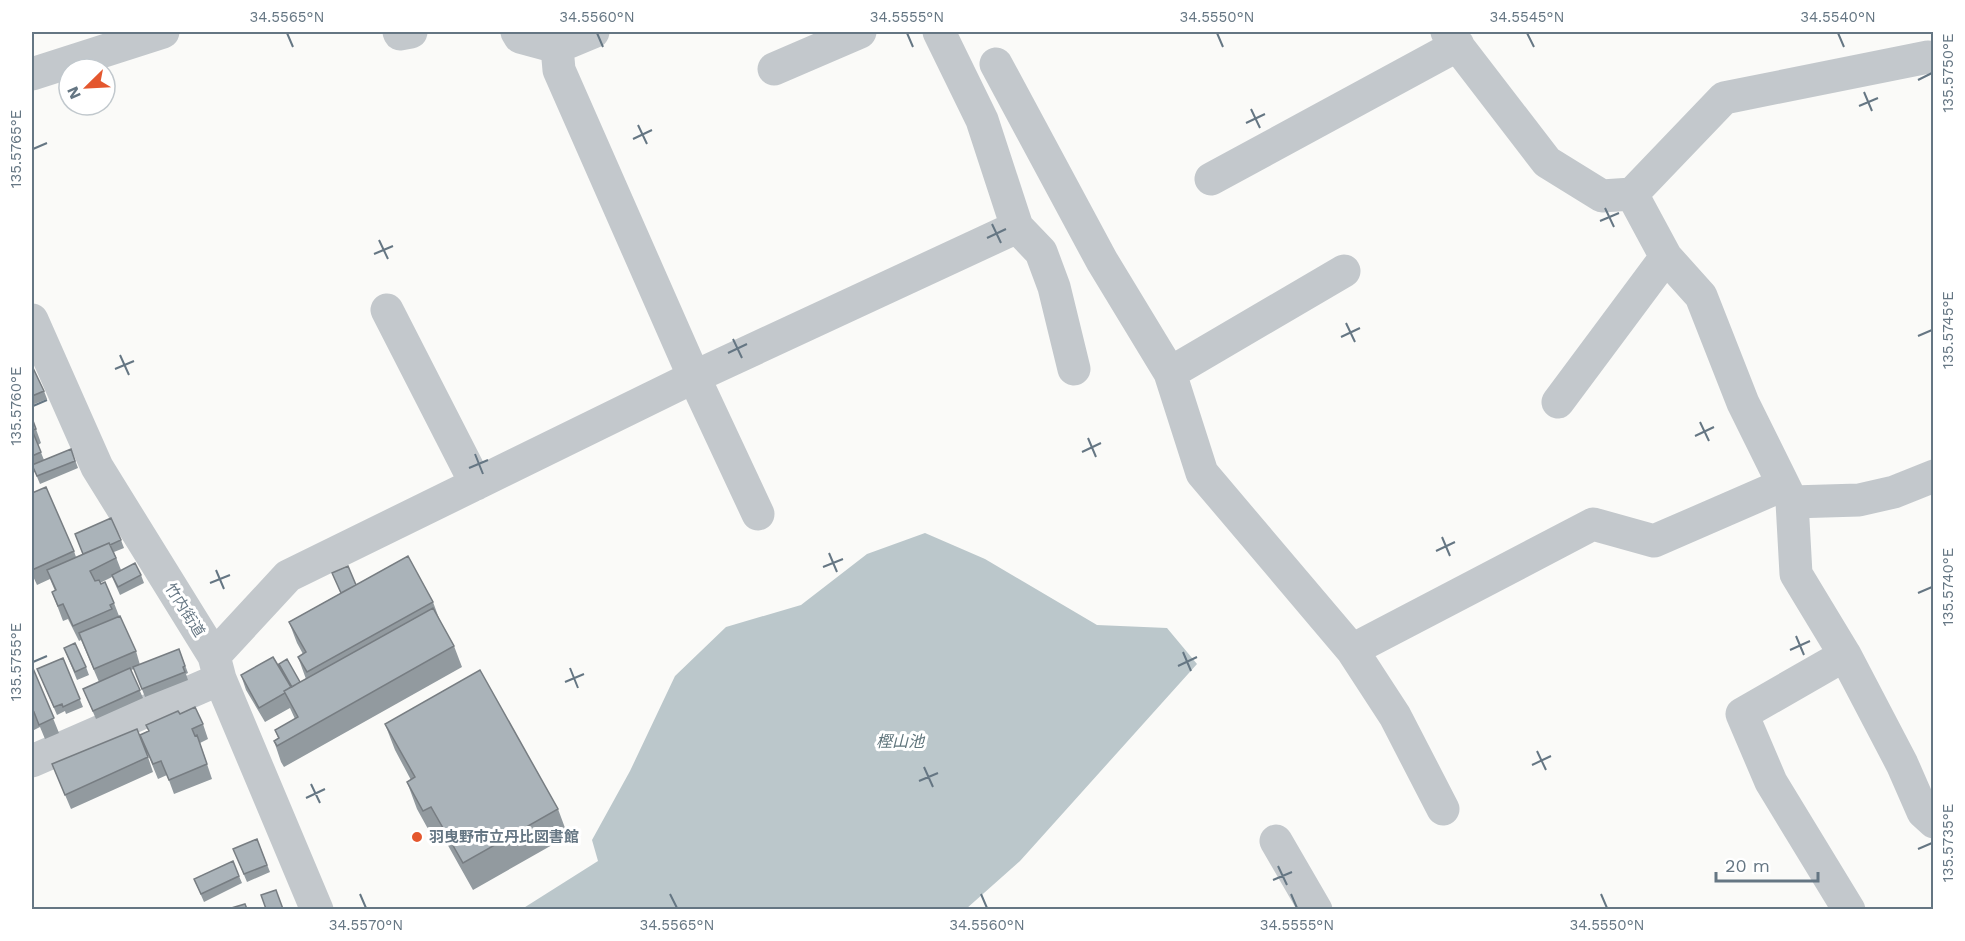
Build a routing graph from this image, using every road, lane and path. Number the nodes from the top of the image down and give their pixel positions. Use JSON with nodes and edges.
{"nodes":[{"id":1,"x":163,"y":32,"type":"edge"},
{"id":2,"x":399,"y":32,"type":"edge"},
{"id":3,"x":411,"y":32,"type":"edge"},
{"id":4,"x":593,"y":32,"type":"edge"},
{"id":5,"x":860,"y":32,"type":"edge"},
{"id":6,"x":939,"y":32,"type":"edge"},
{"id":7,"x":518,"y":34,"type":"edge"},
{"id":8,"x":1453,"y":38,"type":"edge"},
{"id":9,"x":557,"y":47,"type":"junction"},
{"id":10,"x":1932,"y":56,"type":"edge"},
{"id":11,"x":996,"y":64,"type":"dead end"},
{"id":12,"x":774,"y":69,"type":"dead end"},
{"id":13,"x":32,"y":74,"type":"edge"},
{"id":14,"x":1212,"y":179,"type":"dead end"},
{"id":15,"x":1632,"y":194,"type":"junction"},
{"id":16,"x":1017,"y":227,"type":"junction"},
{"id":17,"x":1665,"y":257,"type":"junction"},
{"id":18,"x":1344,"y":271,"type":"dead end"},
{"id":19,"x":387,"y":310,"type":"dead end"},
{"id":20,"x":32,"y":320,"type":"edge"},
{"id":21,"x":1074,"y":369,"type":"dead end"},
{"id":22,"x":1170,"y":373,"type":"junction"},
{"id":23,"x":694,"y":377,"type":"junction"},
{"id":24,"x":1558,"y":402,"type":"dead end"},
{"id":25,"x":1934,"y":476,"type":"edge"},
{"id":26,"x":476,"y":484,"type":"junction"},
{"id":27,"x":1788,"y":494,"type":"junction"},
{"id":28,"x":758,"y":514,"type":"dead end"},
{"id":29,"x":1352,"y":650,"type":"junction"},
{"id":30,"x":1845,"y":655,"type":"junction"},
{"id":31,"x":217,"y":667,"type":"junction"},
{"id":32,"x":32,"y":761,"type":"edge"},
{"id":33,"x":1443,"y":809,"type":"dead end"},
{"id":34,"x":1934,"y":822,"type":"edge"},
{"id":35,"x":1276,"y":841,"type":"dead end"},
{"id":36,"x":318,"y":909,"type":"edge"},
{"id":37,"x":1316,"y":909,"type":"edge"},
{"id":38,"x":1849,"y":909,"type":"edge"}],
"edges":[{"from":1,"to":13,"type":"street"},
{"from":2,"to":3,"type":"street"},
{"from":4,"to":9,"type":"street"},
{"from":5,"to":12,"type":"street"},
{"from":6,"to":16,"type":"street"},
{"from":7,"to":9,"type":"street"},
{"from":8,"to":14,"type":"street"},
{"from":8,"to":15,"type":"street"},
{"from":9,"to":23,"type":"street"},
{"from":10,"to":15,"type":"street"},
{"from":11,"to":22,"type":"street"},
{"from":15,"to":17,"type":"street"},
{"from":16,"to":21,"type":"street"},
{"from":16,"to":23,"type":"street"},
{"from":17,"to":24,"type":"street"},
{"from":17,"to":27,"type":"street"},
{"from":18,"to":22,"type":"street"},
{"from":19,"to":26,"type":"street"},
{"from":20,"to":31,"type":"street","name":"竹内街道"},
{"from":22,"to":29,"type":"street"},
{"from":23,"to":26,"type":"street"},
{"from":23,"to":28,"type":"street"},
{"from":25,"to":27,"type":"street"},
{"from":26,"to":31,"type":"street"},
{"from":27,"to":29,"type":"street"},
{"from":27,"to":30,"type":"street"},
{"from":29,"to":33,"type":"street"},
{"from":30,"to":34,"type":"street"},
{"from":30,"to":38,"type":"street"},
{"from":31,"to":32,"type":"street"},
{"from":31,"to":36,"type":"street","name":"竹内街道"},
{"from":35,"to":37,"type":"street"}]}
